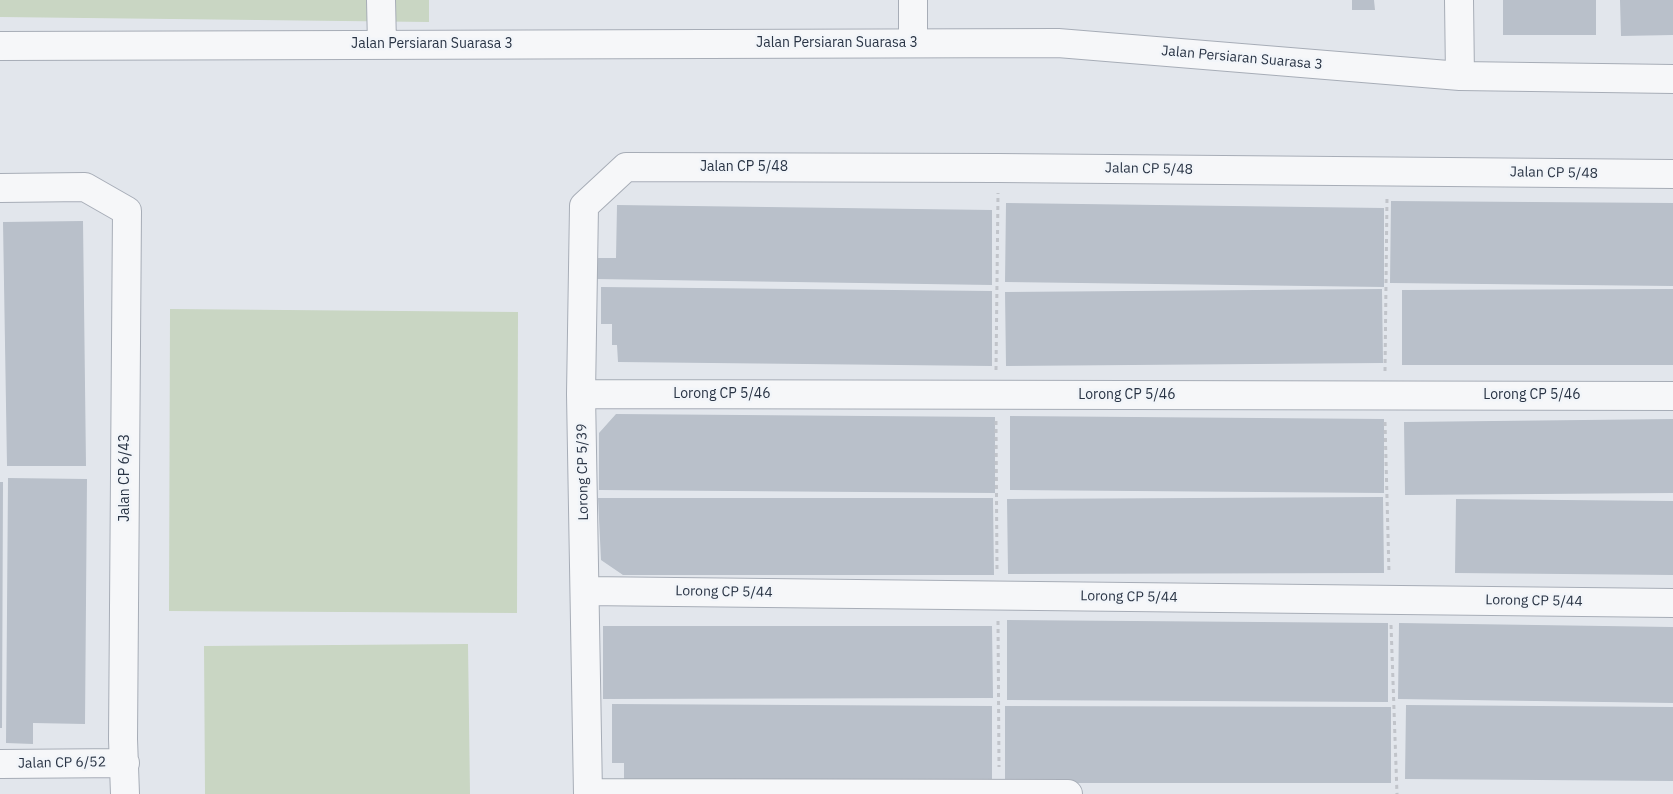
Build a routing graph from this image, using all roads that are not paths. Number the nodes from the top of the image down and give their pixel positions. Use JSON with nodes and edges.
{"nodes":[{"id":1,"x":381,"y":0,"type":"edge"},
{"id":2,"x":913,"y":0,"type":"edge"},
{"id":3,"x":1459,"y":0,"type":"edge"},
{"id":4,"x":913,"y":42,"type":"junction"},
{"id":5,"x":382,"y":44,"type":"junction"},
{"id":6,"x":0,"y":46,"type":"edge"},
{"id":7,"x":1460,"y":76,"type":"junction"},
{"id":8,"x":1673,"y":79,"type":"edge"},
{"id":9,"x":626,"y":167,"type":"joint"},
{"id":10,"x":1673,"y":174,"type":"edge"},
{"id":11,"x":0,"y":188,"type":"edge"},
{"id":12,"x":581,"y":394,"type":"junction"},
{"id":13,"x":1673,"y":396,"type":"edge"},
{"id":14,"x":586,"y":591,"type":"junction"},
{"id":15,"x":1673,"y":603,"type":"edge"},
{"id":16,"x":125,"y":762,"type":"junction"},
{"id":17,"x":0,"y":764,"type":"edge"},
{"id":18,"x":125,"y":794,"type":"edge"},
{"id":19,"x":588,"y":794,"type":"edge"},
{"id":20,"x":1000,"y":794,"type":"edge"},
{"id":21,"x":1068,"y":794,"type":"edge"}],
"edges":[{"from":1,"to":5,"type":"street"},
{"from":2,"to":4,"type":"street"},
{"from":3,"to":7,"type":"street"},
{"from":4,"to":5,"type":"street","name":"Jalan Persiaran Suarasa 3"},
{"from":4,"to":7,"type":"street","name":"Jalan Persiaran Suarasa 3"},
{"from":5,"to":6,"type":"street","name":"Jalan Persiaran Suarasa 3"},
{"from":7,"to":8,"type":"street","name":"Jalan Persiaran Suarasa 3"},
{"from":9,"to":10,"type":"street","name":"Jalan CP 5/48"},
{"from":9,"to":12,"type":"street","name":"Lorong CP 5/39"},
{"from":11,"to":16,"type":"street","name":"Jalan CP 6/43"},
{"from":12,"to":13,"type":"street","name":"Lorong CP 5/46"},
{"from":12,"to":14,"type":"street","name":"Lorong CP 5/39"},
{"from":14,"to":15,"type":"street","name":"Lorong CP 5/44"},
{"from":14,"to":19,"type":"street","name":"Lorong CP 5/39"},
{"from":16,"to":17,"type":"street","name":"Jalan CP 6/52"},
{"from":16,"to":18,"type":"street","name":"Jalan CP 6/43"},
{"from":19,"to":20,"type":"street"},
{"from":20,"to":21,"type":"street"}]}
